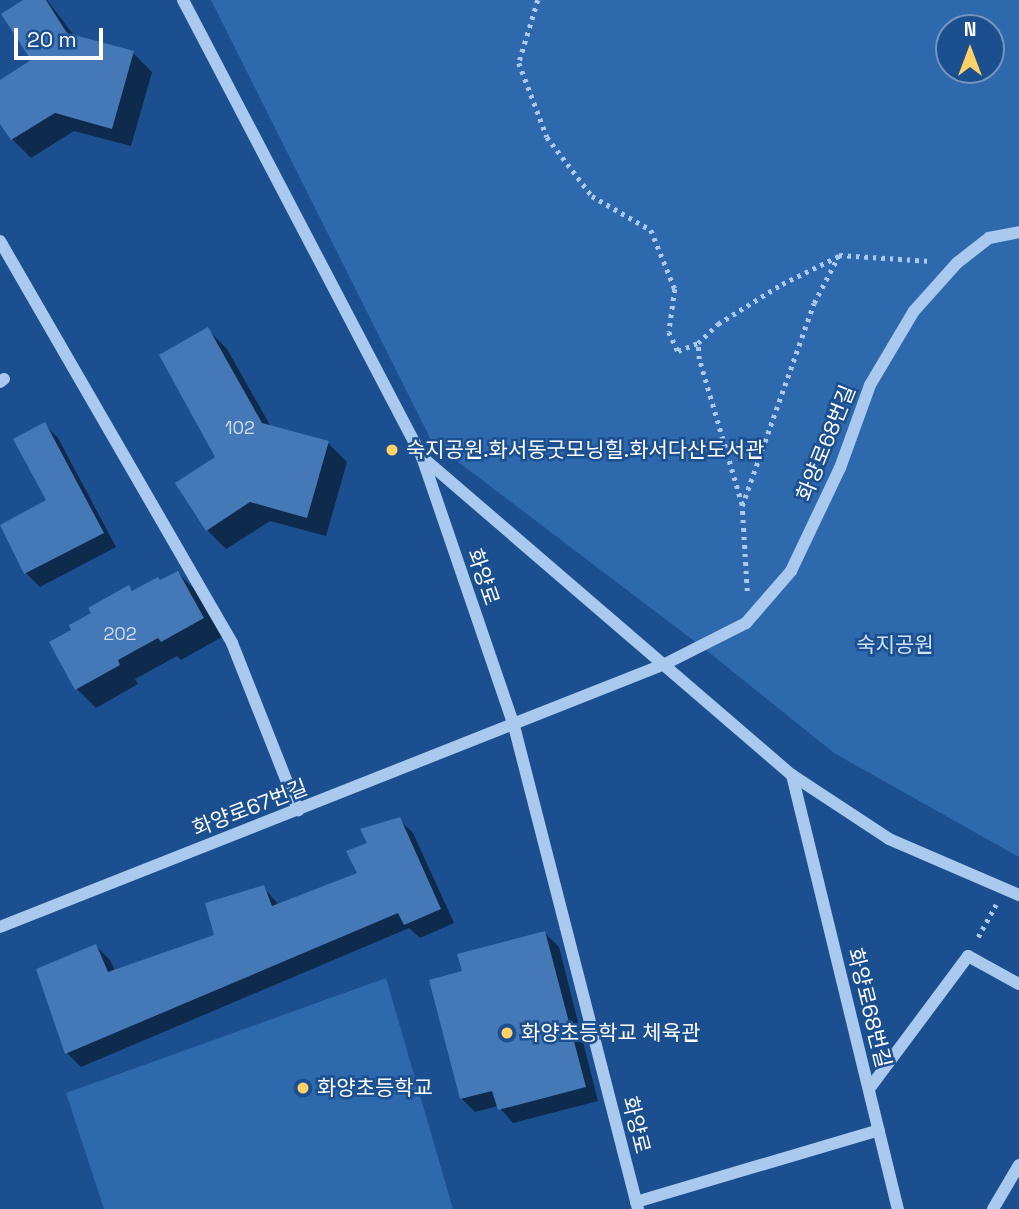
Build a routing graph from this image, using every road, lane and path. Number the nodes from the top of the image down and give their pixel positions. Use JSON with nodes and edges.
{"nodes":[{"id":1,"x":183,"y":0,"type":"edge"},
{"id":2,"x":538,"y":0,"type":"edge"},
{"id":3,"x":1019,"y":232,"type":"edge"},
{"id":4,"x":0,"y":241,"type":"edge"},
{"id":5,"x":839,"y":255,"type":"junction"},
{"id":6,"x":957,"y":263,"type":"junction"},
{"id":7,"x":698,"y":343,"type":"junction"},
{"id":8,"x":422,"y":457,"type":"junction"},
{"id":9,"x":742,"y":506,"type":"junction"},
{"id":10,"x":746,"y":623,"type":"junction"},
{"id":11,"x":665,"y":664,"type":"junction"},
{"id":12,"x":514,"y":726,"type":"junction"},
{"id":13,"x":792,"y":775,"type":"junction"},
{"id":14,"x":299,"y":810,"type":"junction"},
{"id":15,"x":1005,"y":889,"type":"junction"},
{"id":16,"x":1019,"y":895,"type":"edge"},
{"id":17,"x":0,"y":926,"type":"edge"},
{"id":18,"x":968,"y":956,"type":"junction"},
{"id":19,"x":1019,"y":984,"type":"edge"},
{"id":20,"x":869,"y":1089,"type":"junction"},
{"id":21,"x":879,"y":1130,"type":"junction"},
{"id":22,"x":1019,"y":1165,"type":"edge"},
{"id":23,"x":637,"y":1206,"type":"edge"},
{"id":24,"x":898,"y":1209,"type":"edge"},
{"id":25,"x":993,"y":1209,"type":"edge"}],
"edges":[{"from":1,"to":8,"type":"street","name":"화양로"},
{"from":2,"to":7,"type":"path"},
{"from":3,"to":6,"type":"street","name":"화양로68번길"},
{"from":4,"to":14,"type":"street"},
{"from":5,"to":6,"type":"path"},
{"from":5,"to":7,"type":"path"},
{"from":5,"to":9,"type":"path"},
{"from":6,"to":10,"type":"street","name":"화양로68번길"},
{"from":7,"to":9,"type":"path"},
{"from":8,"to":11,"type":"street"},
{"from":8,"to":12,"type":"street","name":"화양로"},
{"from":9,"to":10,"type":"path"},
{"from":10,"to":11,"type":"street","name":"화양로68번길"},
{"from":11,"to":12,"type":"street","name":"화양로68번길"},
{"from":11,"to":13,"type":"street"},
{"from":12,"to":14,"type":"street","name":"화양로67번길"},
{"from":12,"to":23,"type":"street","name":"화양로"},
{"from":13,"to":15,"type":"street"},
{"from":13,"to":20,"type":"street","name":"화양로68번길"},
{"from":14,"to":17,"type":"street","name":"화양로67번길"},
{"from":15,"to":16,"type":"street"},
{"from":15,"to":18,"type":"path"},
{"from":18,"to":19,"type":"street"},
{"from":18,"to":20,"type":"street"},
{"from":20,"to":21,"type":"street","name":"화양로68번길"},
{"from":21,"to":23,"type":"street"},
{"from":21,"to":24,"type":"street","name":"화양로68번길"},
{"from":22,"to":25,"type":"street"}]}
